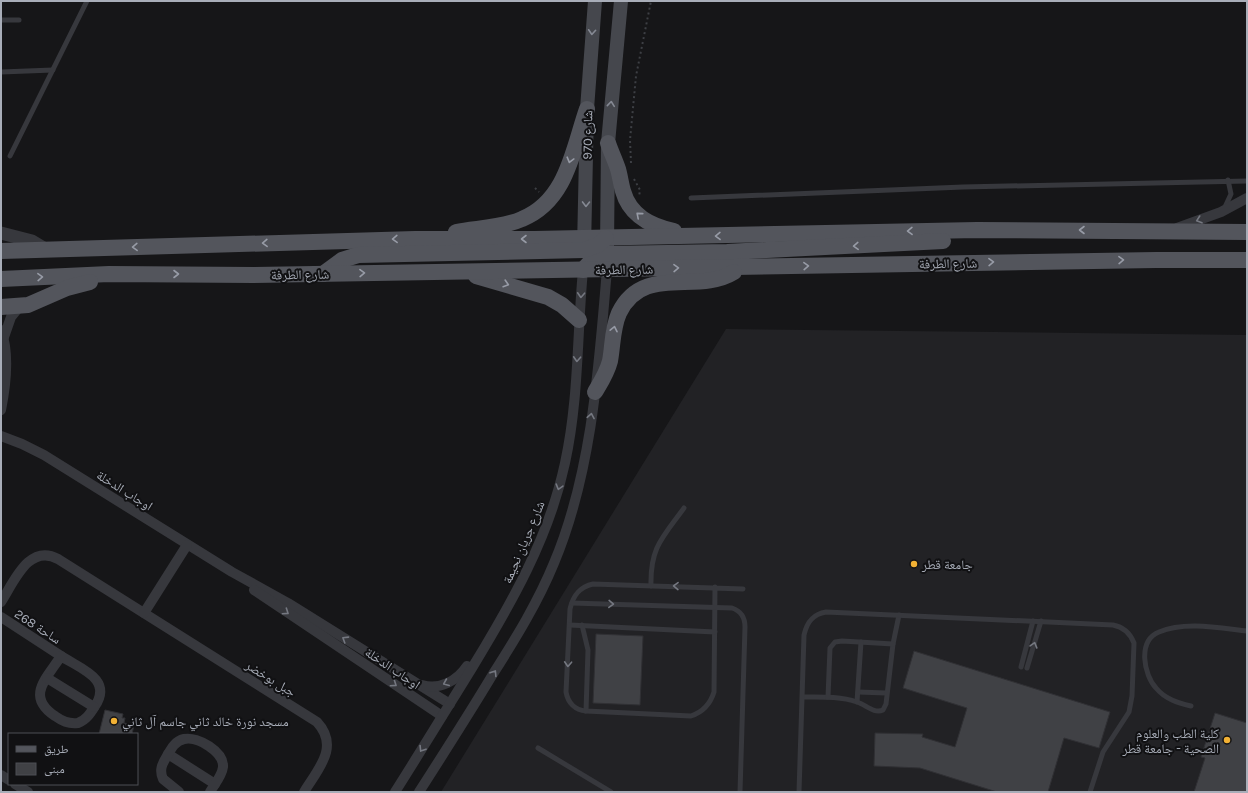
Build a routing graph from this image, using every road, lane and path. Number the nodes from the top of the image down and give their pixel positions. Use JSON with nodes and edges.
{"nodes":[{"id":1,"x":87,"y":1,"type":"edge"},
{"id":2,"x":595,"y":1,"type":"edge"},
{"id":3,"x":621,"y":1,"type":"edge"},
{"id":4,"x":651,"y":1,"type":"edge"},
{"id":5,"x":1,"y":20,"type":"edge"},
{"id":6,"x":19,"y":20,"type":"dead end"},
{"id":7,"x":53,"y":70,"type":"junction"},
{"id":8,"x":1,"y":72,"type":"edge"},
{"id":9,"x":587,"y":109,"type":"junction"},
{"id":10,"x":608,"y":143,"type":"junction"},
{"id":11,"x":10,"y":156,"type":"dead end"},
{"id":12,"x":631,"y":166,"type":"dead end"},
{"id":13,"x":633,"y":176,"type":"dead end"},
{"id":14,"x":1228,"y":180,"type":"junction"},
{"id":15,"x":1247,"y":181,"type":"edge"},
{"id":16,"x":691,"y":198,"type":"dead end"},
{"id":17,"x":1247,"y":198,"type":"edge"},
{"id":18,"x":631,"y":207,"type":"junction"},
{"id":19,"x":1221,"y":212,"type":"junction"},
{"id":20,"x":977,"y":230,"type":"junction"},
{"id":21,"x":1170,"y":231,"type":"junction"},
{"id":22,"x":1247,"y":232,"type":"edge"},
{"id":23,"x":1,"y":233,"type":"edge"},
{"id":24,"x":687,"y":236,"type":"junction"},
{"id":25,"x":607,"y":237,"type":"junction"},
{"id":26,"x":415,"y":239,"type":"junction"},
{"id":27,"x":584,"y":244,"type":"junction"},
{"id":28,"x":47,"y":250,"type":"junction"},
{"id":29,"x":1,"y":251,"type":"edge"},
{"id":30,"x":1247,"y":260,"type":"edge"},
{"id":31,"x":607,"y":262,"type":"junction"},
{"id":32,"x":741,"y":268,"type":"junction"},
{"id":33,"x":583,"y":270,"type":"junction"},
{"id":34,"x":455,"y":271,"type":"junction"},
{"id":35,"x":109,"y":274,"type":"junction"},
{"id":36,"x":323,"y":274,"type":"junction"},
{"id":37,"x":1,"y":279,"type":"edge"},
{"id":38,"x":20,"y":306,"type":"junction"},
{"id":39,"x":1,"y":307,"type":"edge"},
{"id":40,"x":579,"y":320,"type":"junction"},
{"id":41,"x":2,"y":333,"type":"edge"},
{"id":42,"x":596,"y":392,"type":"junction"},
{"id":43,"x":1,"y":410,"type":"edge"},
{"id":44,"x":1,"y":436,"type":"edge"},
{"id":45,"x":684,"y":508,"type":"dead end"},
{"id":46,"x":187,"y":545,"type":"junction"},
{"id":47,"x":232,"y":572,"type":"junction"},
{"id":48,"x":651,"y":586,"type":"junction"},
{"id":49,"x":715,"y":587,"type":"junction"},
{"id":50,"x":743,"y":589,"type":"dead end"},
{"id":51,"x":1,"y":602,"type":"edge"},
{"id":52,"x":572,"y":603,"type":"junction"},
{"id":53,"x":715,"y":607,"type":"junction"},
{"id":54,"x":506,"y":612,"type":"junction"},
{"id":55,"x":144,"y":613,"type":"junction"},
{"id":56,"x":899,"y":615,"type":"junction"},
{"id":57,"x":1,"y":618,"type":"edge"},
{"id":58,"x":1033,"y":621,"type":"junction"},
{"id":59,"x":1041,"y":621,"type":"junction"},
{"id":60,"x":570,"y":625,"type":"junction"},
{"id":61,"x":582,"y":625,"type":"junction"},
{"id":62,"x":1247,"y":631,"type":"edge"},
{"id":63,"x":715,"y":632,"type":"junction"},
{"id":64,"x":861,"y":642,"type":"junction"},
{"id":65,"x":892,"y":644,"type":"junction"},
{"id":66,"x":61,"y":656,"type":"junction"},
{"id":67,"x":1021,"y":667,"type":"dead end"},
{"id":68,"x":1027,"y":668,"type":"dead end"},
{"id":69,"x":47,"y":678,"type":"junction"},
{"id":70,"x":416,"y":684,"type":"junction"},
{"id":71,"x":858,"y":692,"type":"junction"},
{"id":72,"x":886,"y":693,"type":"junction"},
{"id":73,"x":803,"y":697,"type":"junction"},
{"id":74,"x":828,"y":697,"type":"junction"},
{"id":75,"x":857,"y":702,"type":"junction"},
{"id":76,"x":450,"y":704,"type":"junction"},
{"id":77,"x":1191,"y":706,"type":"dead end"},
{"id":78,"x":94,"y":707,"type":"junction"},
{"id":79,"x":586,"y":711,"type":"junction"},
{"id":80,"x":442,"y":716,"type":"junction"},
{"id":81,"x":538,"y":748,"type":"dead end"},
{"id":82,"x":168,"y":754,"type":"junction"},
{"id":83,"x":17,"y":785,"type":"edge"},
{"id":84,"x":212,"y":788,"type":"edge"},
{"id":85,"x":28,"y":792,"type":"edge"},
{"id":86,"x":179,"y":792,"type":"edge"},
{"id":87,"x":304,"y":792,"type":"edge"},
{"id":88,"x":395,"y":792,"type":"edge"},
{"id":89,"x":419,"y":792,"type":"edge"},
{"id":90,"x":611,"y":792,"type":"edge"},
{"id":91,"x":740,"y":792,"type":"edge"},
{"id":92,"x":799,"y":792,"type":"edge"},
{"id":93,"x":1090,"y":792,"type":"edge"}],
"edges":[{"from":1,"to":7,"type":"lane"},
{"from":2,"to":9,"type":"main road","name":"شارع 970","one_way":true},
{"from":10,"to":3,"type":"main road","name":"شارع 970","one_way":true},
{"from":4,"to":12,"type":"path"},
{"from":5,"to":6,"type":"lane"},
{"from":7,"to":8,"type":"lane"},
{"from":7,"to":11,"type":"lane"},
{"from":9,"to":26,"type":"main road","one_way":true},
{"from":9,"to":27,"type":"main road","name":"شارع 970","one_way":true},
{"from":10,"to":18,"type":"main road"},
{"from":10,"to":25,"type":"main road","name":"شارع 970"},
{"from":13,"to":18,"type":"path"},
{"from":14,"to":15,"type":"lane"},
{"from":14,"to":16,"type":"lane"},
{"from":14,"to":19,"type":"lane"},
{"from":17,"to":19,"type":"street"},
{"from":24,"to":18,"type":"main road","one_way":true},
{"from":19,"to":21,"type":"street","one_way":true},
{"from":21,"to":20,"type":"main road","one_way":true},
{"from":20,"to":24,"type":"main road","one_way":true},
{"from":20,"to":31,"type":"main road","one_way":true},
{"from":21,"to":22,"type":"main road"},
{"from":23,"to":28,"type":"street"},
{"from":24,"to":25,"type":"main road"},
{"from":25,"to":27,"type":"main road"},
{"from":25,"to":31,"type":"main road","name":"شارع 970"},
{"from":27,"to":26,"type":"main road","one_way":true},
{"from":26,"to":28,"type":"main road","one_way":true},
{"from":27,"to":33,"type":"main road","name":"شارع 970"},
{"from":27,"to":36,"type":"main road"},
{"from":28,"to":29,"type":"main road"},
{"from":32,"to":30,"type":"main road","name":"شارع الطرفة","one_way":true},
{"from":31,"to":32,"type":"main road","name":"شارع الطرفة","one_way":true},
{"from":31,"to":33,"type":"main road"},
{"from":31,"to":42,"type":"street"},
{"from":42,"to":32,"type":"main road","one_way":true},
{"from":33,"to":34,"type":"main road","name":"شارع الطرفة"},
{"from":33,"to":40,"type":"street","name":"شارع جريان نجيمة","one_way":true},
{"from":36,"to":34,"type":"main road","name":"شارع الطرفة","one_way":true},
{"from":34,"to":40,"type":"main road","one_way":true},
{"from":35,"to":36,"type":"main road","name":"شارع الطرفة","one_way":true},
{"from":37,"to":35,"type":"main road","name":"شارع الطرفة","one_way":true},
{"from":35,"to":38,"type":"main road"},
{"from":38,"to":39,"type":"main road"},
{"from":38,"to":41,"type":"street"},
{"from":40,"to":54,"type":"street","name":"شارع جريان نجيمة","one_way":true},
{"from":41,"to":43,"type":"street"},
{"from":89,"to":42,"type":"street","one_way":true},
{"from":44,"to":46,"type":"street","name":"اوجاب الدخلة"},
{"from":45,"to":48,"type":"lane"},
{"from":46,"to":47,"type":"street","name":"اوجاب الدخلة"},
{"from":46,"to":55,"type":"street"},
{"from":70,"to":47,"type":"street","name":"اوجاب الدخلة","one_way":true},
{"from":47,"to":80,"type":"street","name":"اوجاب الدخلة","one_way":true},
{"from":49,"to":48,"type":"lane","one_way":true},
{"from":48,"to":52,"type":"lane"},
{"from":49,"to":50,"type":"lane"},
{"from":49,"to":53,"type":"lane"},
{"from":51,"to":55,"type":"street","name":"جبل بوخضر"},
{"from":52,"to":53,"type":"lane","one_way":true},
{"from":52,"to":60,"type":"lane"},
{"from":53,"to":63,"type":"lane"},
{"from":53,"to":91,"type":"lane"},
{"from":54,"to":70,"type":"street","one_way":true},
{"from":54,"to":76,"type":"street","name":"شارع جريان نجيمة"},
{"from":55,"to":87,"type":"street","name":"جبل بوخضر"},
{"from":56,"to":58,"type":"lane"},
{"from":56,"to":65,"type":"lane"},
{"from":56,"to":73,"type":"lane"},
{"from":57,"to":66,"type":"street","name":"ساحة 268"},
{"from":58,"to":59,"type":"lane"},
{"from":58,"to":67,"type":"lane"},
{"from":68,"to":59,"type":"lane","one_way":true},
{"from":59,"to":93,"type":"lane"},
{"from":60,"to":61,"type":"lane"},
{"from":60,"to":79,"type":"lane","one_way":true},
{"from":61,"to":63,"type":"lane"},
{"from":61,"to":79,"type":"lane"},
{"from":62,"to":77,"type":"lane"},
{"from":63,"to":79,"type":"lane"},
{"from":64,"to":65,"type":"lane"},
{"from":64,"to":71,"type":"lane"},
{"from":64,"to":74,"type":"lane"},
{"from":65,"to":72,"type":"lane"},
{"from":66,"to":69,"type":"street","name":"ساحة 268"},
{"from":66,"to":78,"type":"street","name":"ساحة 268"},
{"from":69,"to":78,"type":"street"},
{"from":69,"to":78,"type":"street","name":"ساحة 268"},
{"from":70,"to":76,"type":"street","name":"اوجاب الدخلة"},
{"from":71,"to":72,"type":"lane"},
{"from":71,"to":75,"type":"lane"},
{"from":72,"to":75,"type":"lane"},
{"from":73,"to":74,"type":"lane"},
{"from":73,"to":92,"type":"lane"},
{"from":74,"to":75,"type":"lane"},
{"from":76,"to":80,"type":"street","name":"شارع جريان نجيمة"},
{"from":80,"to":88,"type":"street","name":"شارع جريان نجيمة","one_way":true},
{"from":81,"to":90,"type":"lane"},
{"from":82,"to":84,"type":"street"},
{"from":82,"to":84,"type":"street"},
{"from":82,"to":86,"type":"street"},
{"from":83,"to":85,"type":"street"}]}
